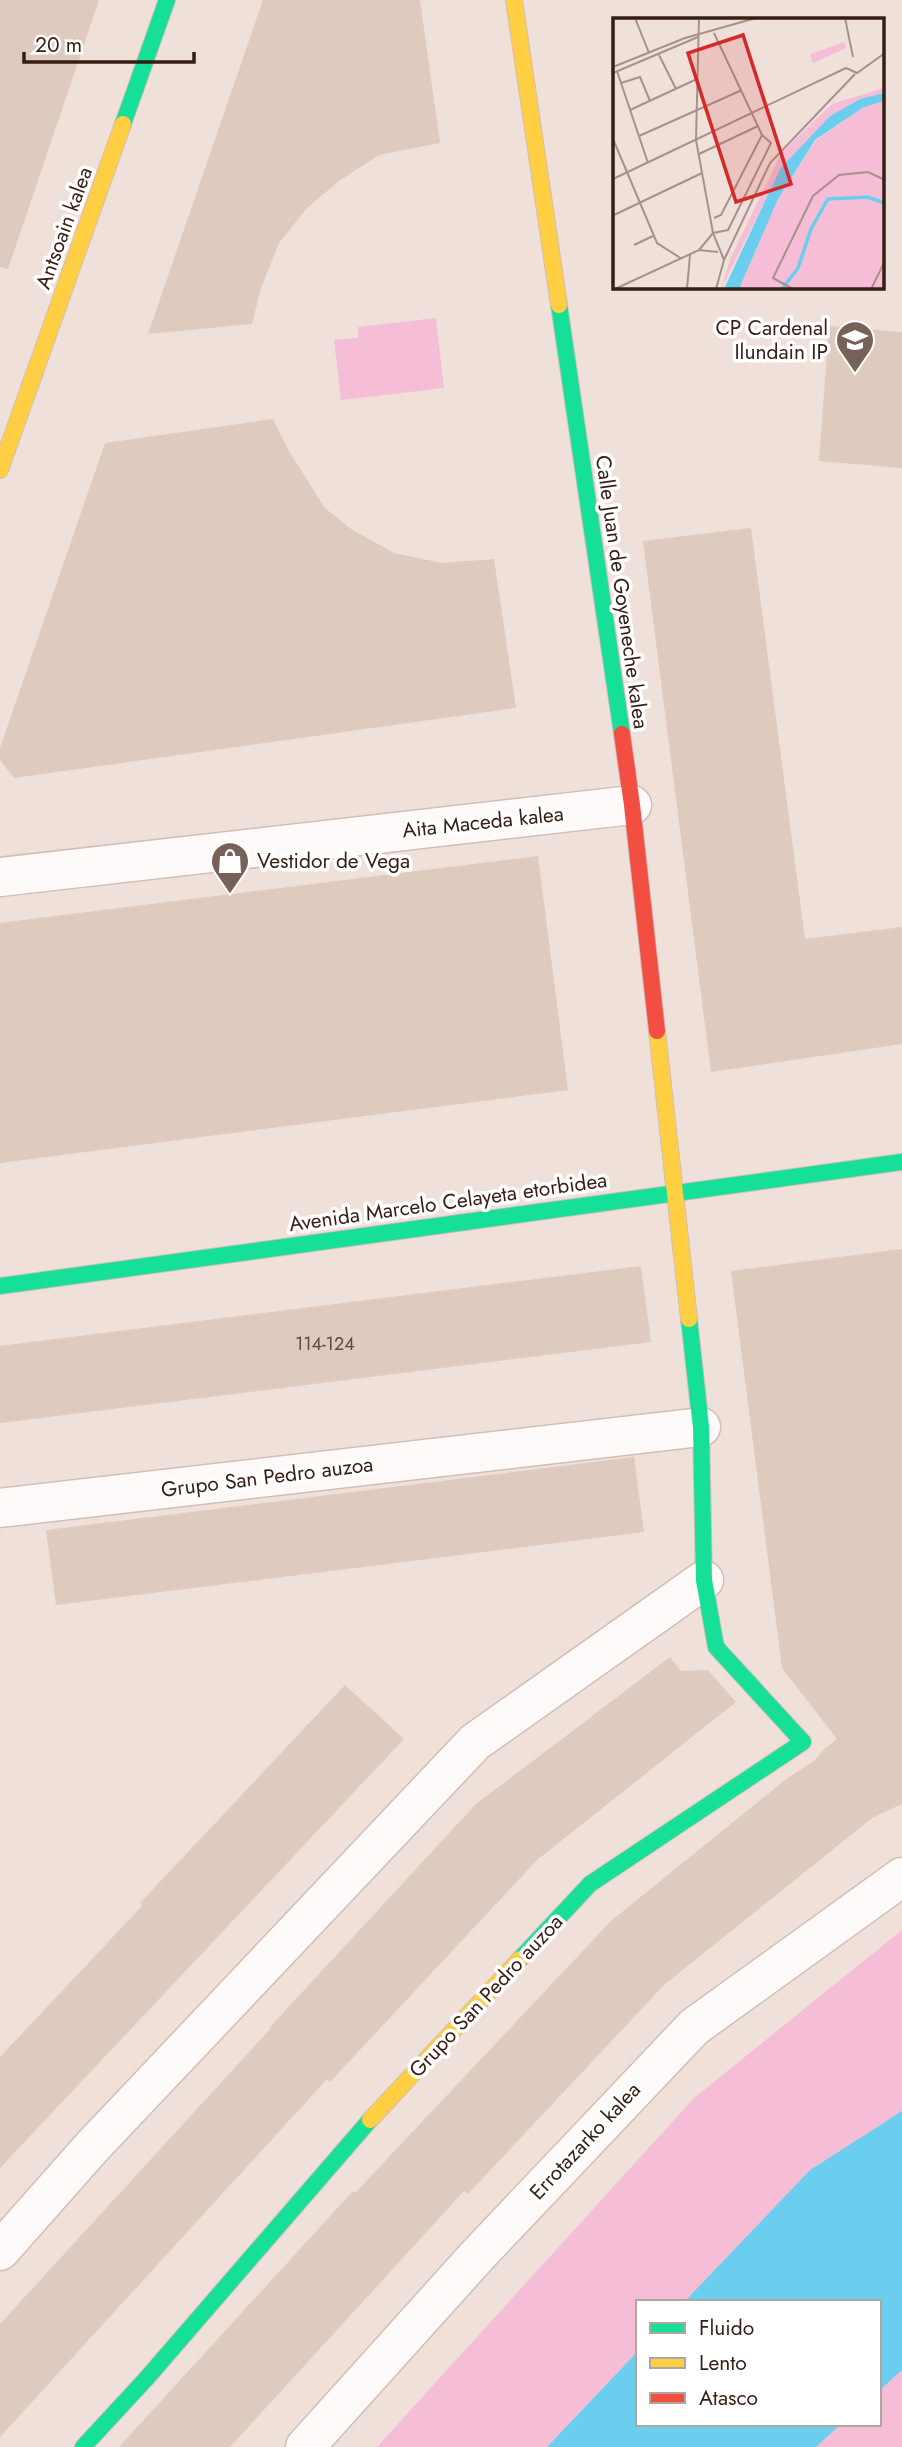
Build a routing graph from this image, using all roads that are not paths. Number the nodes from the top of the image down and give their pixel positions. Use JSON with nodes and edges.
{"nodes":[{"id":1,"x":167,"y":0,"type":"edge"},
{"id":2,"x":514,"y":0,"type":"edge"},
{"id":3,"x":7,"y":431,"type":"edge"},
{"id":4,"x":0,"y":470,"type":"edge"},
{"id":5,"x":632,"y":805,"type":"junction"},
{"id":6,"x":0,"y":877,"type":"edge"},
{"id":7,"x":902,"y":1162,"type":"edge"},
{"id":8,"x":675,"y":1191,"type":"junction"},
{"id":9,"x":0,"y":1286,"type":"edge"},
{"id":10,"x":701,"y":1427,"type":"junction"},
{"id":11,"x":0,"y":1508,"type":"edge"},
{"id":12,"x":704,"y":1580,"type":"junction"},
{"id":13,"x":902,"y":1877,"type":"edge"},
{"id":14,"x":0,"y":2251,"type":"edge"},
{"id":15,"x":83,"y":2447,"type":"edge"},
{"id":16,"x":305,"y":2447,"type":"edge"}],
"edges":[{"from":1,"to":3,"type":"street","name":"Antsoain kalea"},
{"from":2,"to":5,"type":"street","name":"Calle Juan de Goyeneche kalea"},
{"from":3,"to":4,"type":"street","name":"Antsoain kalea"},
{"from":5,"to":6,"type":"street","name":"Aita Maceda kalea"},
{"from":5,"to":8,"type":"street","name":"Calle Juan de Goyeneche kalea"},
{"from":7,"to":8,"type":"street","name":"Avenida Marcelo Celayeta etorbidea"},
{"from":8,"to":9,"type":"street","name":"Avenida Marcelo Celayeta etorbidea"},
{"from":8,"to":10,"type":"street","name":"Grupo San Pedro auzoa"},
{"from":10,"to":11,"type":"street","name":"Grupo San Pedro auzoa"},
{"from":10,"to":12,"type":"street","name":"Grupo San Pedro auzoa"},
{"from":12,"to":14,"type":"street"},
{"from":12,"to":15,"type":"street","name":"Grupo San Pedro auzoa"},
{"from":13,"to":16,"type":"street","name":"Errotazarko kalea"}]}
